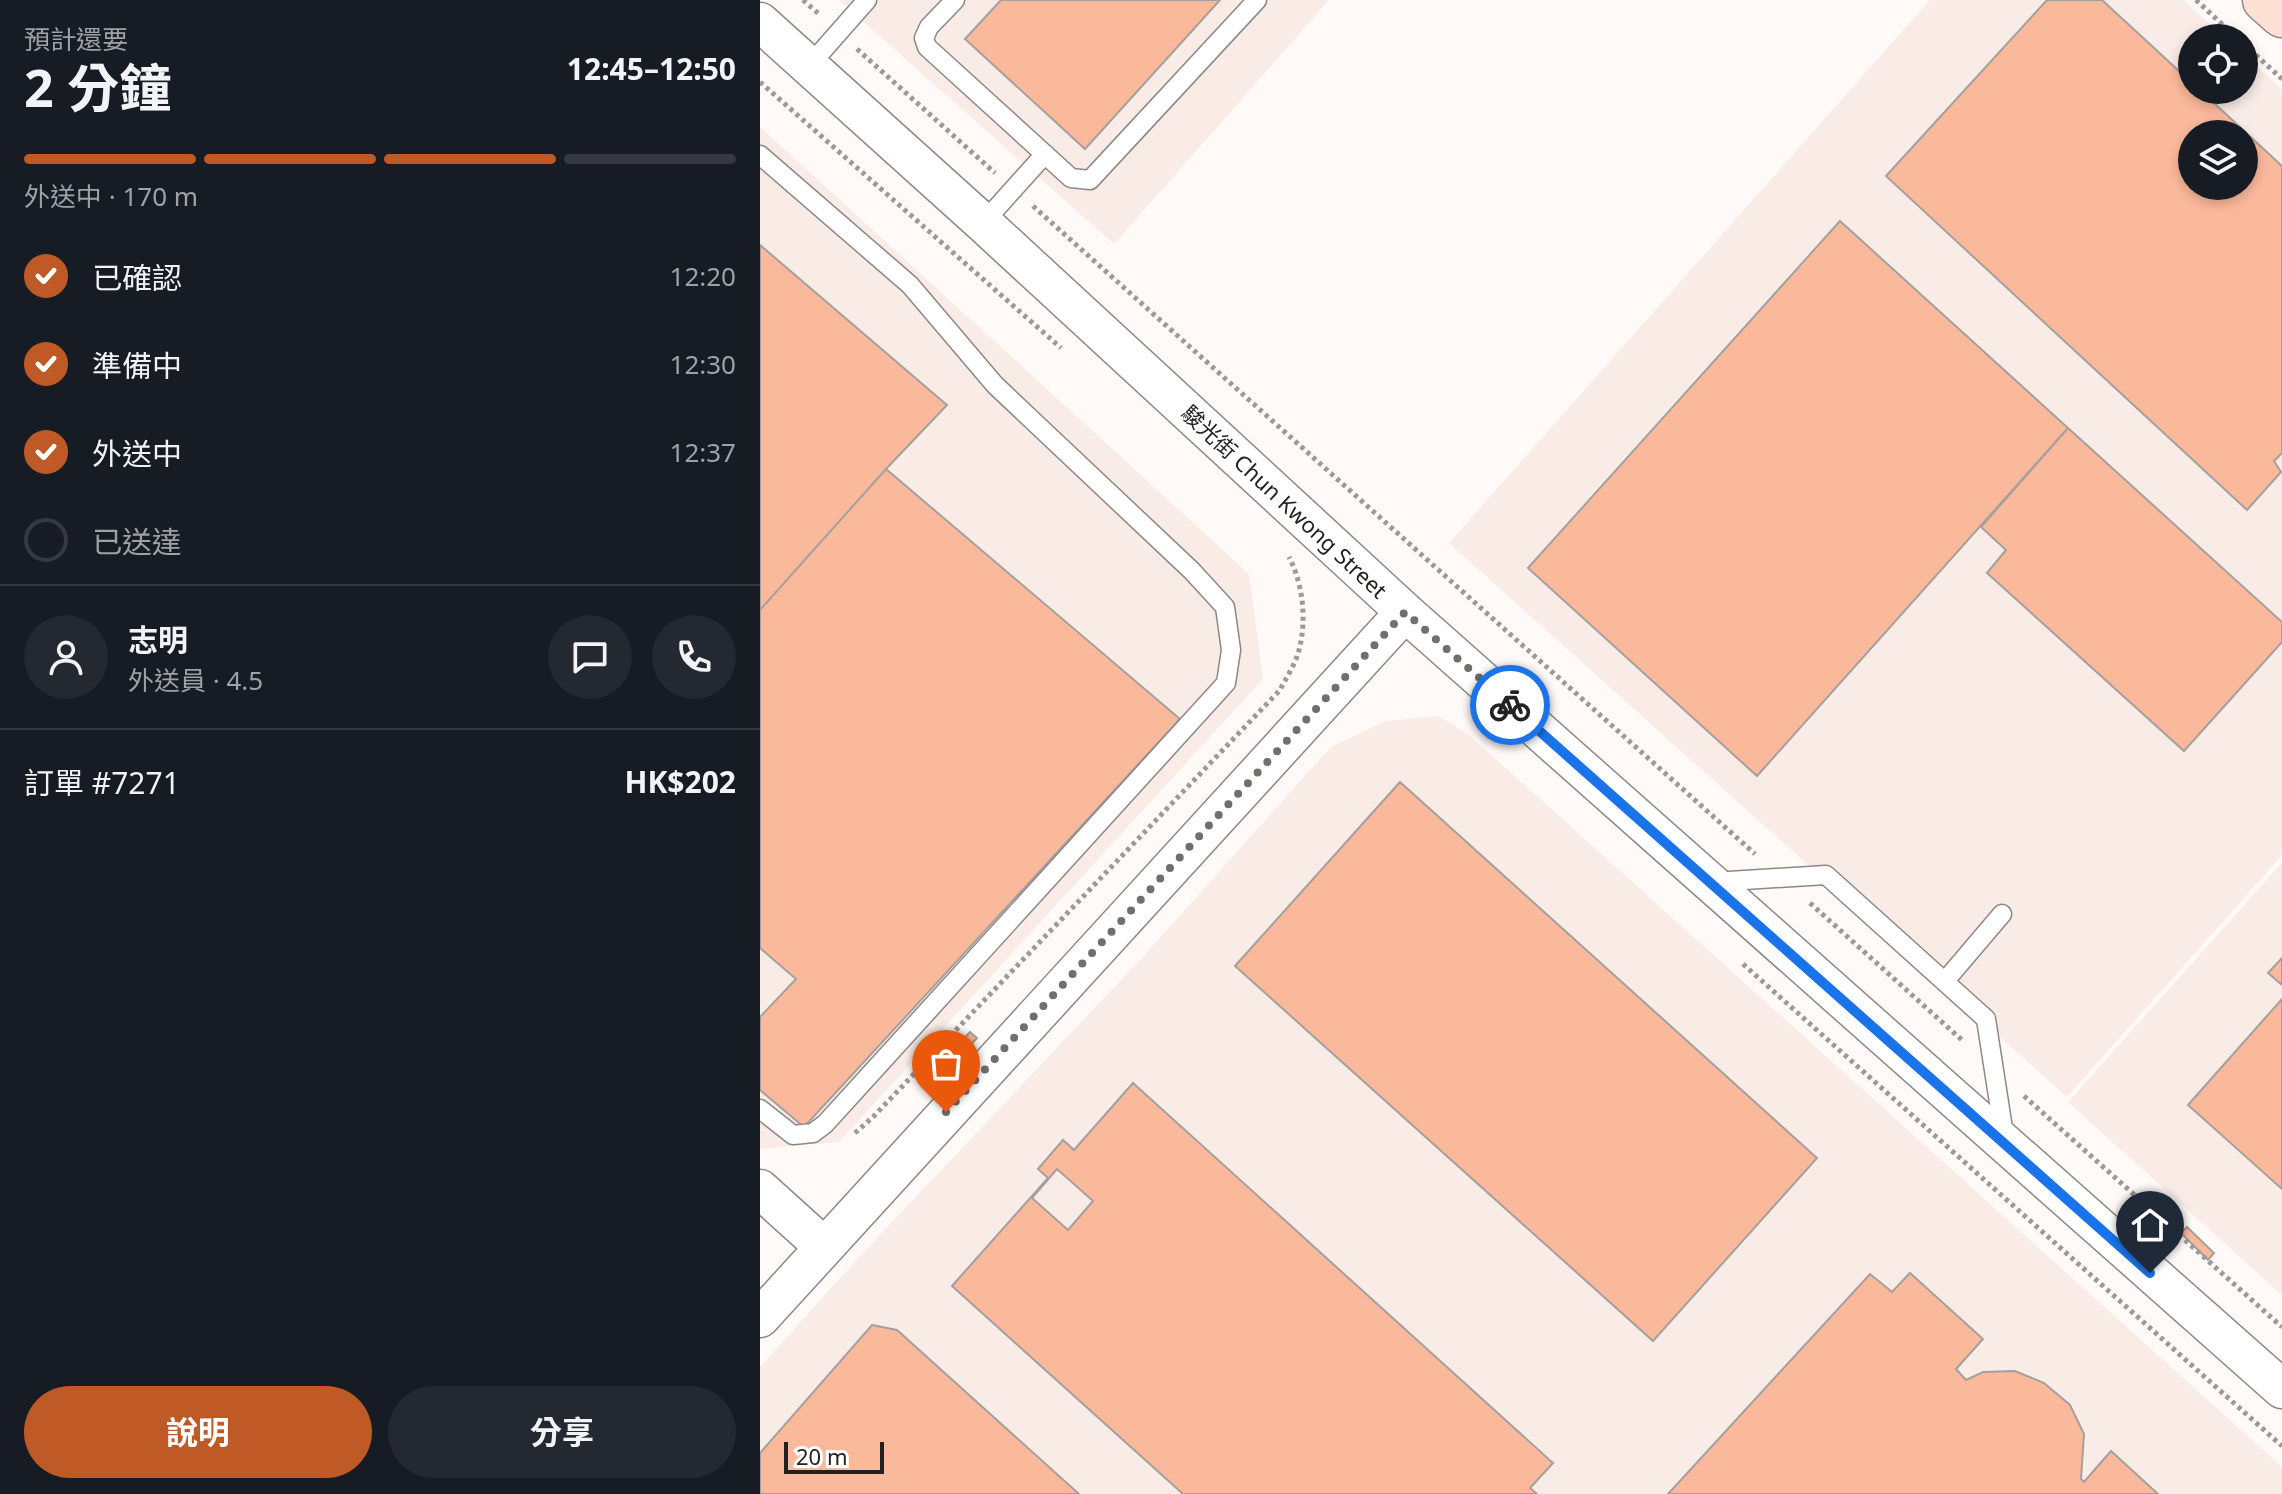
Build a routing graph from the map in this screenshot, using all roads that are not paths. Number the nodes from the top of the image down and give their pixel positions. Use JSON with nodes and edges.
{"nodes":[{"id":1,"x":867,"y":0,"type":"edge"},
{"id":2,"x":955,"y":0,"type":"edge"},
{"id":3,"x":1257,"y":0,"type":"edge"},
{"id":4,"x":2265,"y":0,"type":"edge"},
{"id":5,"x":2282,"y":15,"type":"edge"},
{"id":6,"x":760,"y":22,"type":"edge"},
{"id":7,"x":809,"y":66,"type":"junction"},
{"id":8,"x":1045,"y":154,"type":"junction"},
{"id":9,"x":760,"y":155,"type":"edge"},
{"id":10,"x":983,"y":223,"type":"junction"},
{"id":11,"x":1405,"y":612,"type":"junction"},
{"id":12,"x":1710,"y":883,"type":"junction"},
{"id":13,"x":2002,"y":914,"type":"dead end"},
{"id":14,"x":1945,"y":981,"type":"junction"},
{"id":15,"x":760,"y":1109,"type":"edge"},
{"id":16,"x":2005,"y":1144,"type":"junction"},
{"id":17,"x":760,"y":1189,"type":"edge"},
{"id":18,"x":823,"y":1246,"type":"junction"},
{"id":19,"x":760,"y":1318,"type":"edge"},
{"id":20,"x":2282,"y":1389,"type":"edge"}],
"edges":[{"from":1,"to":7,"type":"lane"},
{"from":2,"to":8,"type":"lane"},
{"from":3,"to":8,"type":"lane"},
{"from":4,"to":5,"type":"street"},
{"from":6,"to":7,"type":"street","name":"駿光街 Chun Kwong Street"},
{"from":7,"to":10,"type":"street","name":"駿光街 Chun Kwong Street"},
{"from":8,"to":10,"type":"lane"},
{"from":9,"to":15,"type":"lane"},
{"from":10,"to":11,"type":"street","name":"駿光街 Chun Kwong Street"},
{"from":11,"to":12,"type":"street","name":"駿光街 Chun Kwong Street"},
{"from":11,"to":18,"type":"street"},
{"from":12,"to":14,"type":"lane"},
{"from":12,"to":16,"type":"street","name":"駿光街 Chun Kwong Street"},
{"from":13,"to":14,"type":"lane"},
{"from":14,"to":16,"type":"lane"},
{"from":16,"to":20,"type":"street","name":"駿光街 Chun Kwong Street"},
{"from":17,"to":18,"type":"street"},
{"from":18,"to":19,"type":"street"}]}
